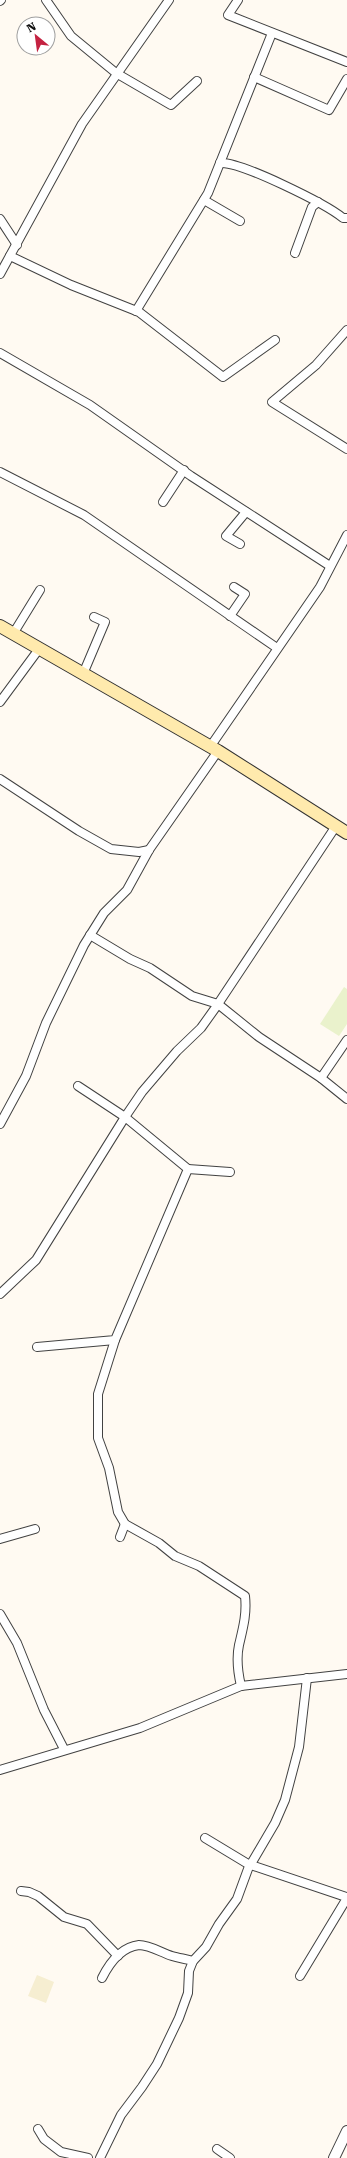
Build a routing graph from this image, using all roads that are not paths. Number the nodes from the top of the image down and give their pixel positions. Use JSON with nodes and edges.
{"nodes":[{"id":1,"x":46,"y":0,"type":"edge"},
{"id":2,"x":169,"y":0,"type":"edge"},
{"id":3,"x":238,"y":0,"type":"edge"},
{"id":4,"x":272,"y":33,"type":"junction"},
{"id":5,"x":347,"y":62,"type":"edge"},
{"id":6,"x":116,"y":73,"type":"junction"},
{"id":7,"x":254,"y":77,"type":"junction"},
{"id":8,"x":347,"y":79,"type":"edge"},
{"id":9,"x":197,"y":81,"type":"dead end"},
{"id":10,"x":220,"y":163,"type":"junction"},
{"id":11,"x":204,"y":200,"type":"junction"},
{"id":12,"x":318,"y":202,"type":"junction"},
{"id":13,"x":347,"y":218,"type":"edge"},
{"id":14,"x":240,"y":221,"type":"dead end"},
{"id":15,"x":1,"y":222,"type":"edge"},
{"id":16,"x":17,"y":245,"type":"junction"},
{"id":17,"x":295,"y":253,"type":"dead end"},
{"id":18,"x":10,"y":256,"type":"junction"},
{"id":19,"x":0,"y":274,"type":"edge"},
{"id":20,"x":136,"y":311,"type":"junction"},
{"id":21,"x":347,"y":330,"type":"edge"},
{"id":22,"x":276,"y":340,"type":"dead end"},
{"id":23,"x":0,"y":352,"type":"edge"},
{"id":24,"x":347,"y":449,"type":"edge"},
{"id":25,"x":184,"y":470,"type":"junction"},
{"id":26,"x":0,"y":472,"type":"edge"},
{"id":27,"x":163,"y":502,"type":"dead end"},
{"id":28,"x":246,"y":512,"type":"junction"},
{"id":29,"x":347,"y":535,"type":"edge"},
{"id":30,"x":240,"y":544,"type":"dead end"},
{"id":31,"x":330,"y":566,"type":"junction"},
{"id":32,"x":234,"y":587,"type":"dead end"},
{"id":33,"x":40,"y":590,"type":"dead end"},
{"id":34,"x":230,"y":616,"type":"junction"},
{"id":35,"x":94,"y":618,"type":"dead end"},
{"id":36,"x":0,"y":626,"type":"edge"},
{"id":37,"x":13,"y":634,"type":"junction"},
{"id":38,"x":277,"y":648,"type":"junction"},
{"id":39,"x":38,"y":649,"type":"junction"},
{"id":40,"x":83,"y":674,"type":"junction"},
{"id":41,"x":0,"y":702,"type":"edge"},
{"id":42,"x":214,"y":749,"type":"junction"},
{"id":43,"x":0,"y":779,"type":"edge"},
{"id":44,"x":336,"y":826,"type":"junction"},
{"id":45,"x":347,"y":833,"type":"edge"},
{"id":46,"x":149,"y":850,"type":"junction"},
{"id":47,"x":90,"y":935,"type":"junction"},
{"id":48,"x":218,"y":1004,"type":"junction"},
{"id":49,"x":347,"y":1040,"type":"edge"},
{"id":50,"x":321,"y":1078,"type":"junction"},
{"id":51,"x":78,"y":1086,"type":"dead end"},
{"id":52,"x":347,"y":1099,"type":"edge"},
{"id":53,"x":125,"y":1117,"type":"junction"},
{"id":54,"x":0,"y":1124,"type":"edge"},
{"id":55,"x":188,"y":1169,"type":"junction"},
{"id":56,"x":230,"y":1172,"type":"dead end"},
{"id":57,"x":0,"y":1294,"type":"edge"},
{"id":58,"x":115,"y":1340,"type":"junction"},
{"id":59,"x":37,"y":1347,"type":"dead end"},
{"id":60,"x":125,"y":1524,"type":"junction"},
{"id":61,"x":35,"y":1529,"type":"dead end"},
{"id":62,"x":120,"y":1537,"type":"dead end"},
{"id":63,"x":0,"y":1539,"type":"edge"},
{"id":64,"x":0,"y":1614,"type":"edge"},
{"id":65,"x":347,"y":1674,"type":"edge"},
{"id":66,"x":307,"y":1678,"type":"junction"},
{"id":67,"x":241,"y":1686,"type":"junction"},
{"id":68,"x":64,"y":1749,"type":"junction"},
{"id":69,"x":0,"y":1770,"type":"edge"},
{"id":70,"x":205,"y":1838,"type":"dead end"},
{"id":71,"x":252,"y":1864,"type":"junction"},
{"id":72,"x":21,"y":1891,"type":"dead end"},
{"id":73,"x":346,"y":1898,"type":"edge"},
{"id":74,"x":118,"y":1956,"type":"junction"},
{"id":75,"x":193,"y":1961,"type":"junction"},
{"id":76,"x":300,"y":1976,"type":"dead end"},
{"id":77,"x":102,"y":1978,"type":"dead end"},
{"id":78,"x":38,"y":2129,"type":"dead end"},
{"id":79,"x":347,"y":2131,"type":"edge"},
{"id":80,"x":217,"y":2149,"type":"dead end"},
{"id":81,"x":88,"y":2158,"type":"edge"},
{"id":82,"x":100,"y":2158,"type":"edge"},
{"id":83,"x":230,"y":2158,"type":"edge"},
{"id":84,"x":334,"y":2158,"type":"edge"}],
"edges":[{"from":1,"to":6,"type":"street"},
{"from":2,"to":6,"type":"street"},
{"from":3,"to":4,"type":"street"},
{"from":4,"to":5,"type":"street"},
{"from":4,"to":7,"type":"street"},
{"from":6,"to":9,"type":"street"},
{"from":6,"to":16,"type":"street"},
{"from":7,"to":8,"type":"street"},
{"from":7,"to":10,"type":"street"},
{"from":10,"to":11,"type":"street"},
{"from":10,"to":12,"type":"street"},
{"from":11,"to":14,"type":"street"},
{"from":11,"to":20,"type":"street"},
{"from":12,"to":13,"type":"street"},
{"from":12,"to":17,"type":"street"},
{"from":15,"to":16,"type":"street"},
{"from":16,"to":18,"type":"street"},
{"from":18,"to":19,"type":"street"},
{"from":18,"to":20,"type":"street"},
{"from":20,"to":22,"type":"street"},
{"from":21,"to":24,"type":"street"},
{"from":23,"to":25,"type":"street"},
{"from":25,"to":27,"type":"street"},
{"from":25,"to":28,"type":"street"},
{"from":26,"to":34,"type":"street"},
{"from":28,"to":30,"type":"street"},
{"from":28,"to":31,"type":"street"},
{"from":29,"to":31,"type":"street"},
{"from":31,"to":38,"type":"street"},
{"from":32,"to":34,"type":"street"},
{"from":33,"to":37,"type":"street"},
{"from":34,"to":38,"type":"street"},
{"from":35,"to":40,"type":"street"},
{"from":36,"to":37,"type":"main road"},
{"from":37,"to":39,"type":"main road"},
{"from":38,"to":42,"type":"street"},
{"from":39,"to":40,"type":"main road"},
{"from":39,"to":41,"type":"street"},
{"from":40,"to":42,"type":"main road"},
{"from":42,"to":44,"type":"main road"},
{"from":42,"to":46,"type":"street"},
{"from":43,"to":46,"type":"street"},
{"from":44,"to":45,"type":"main road"},
{"from":44,"to":48,"type":"street"},
{"from":46,"to":47,"type":"street"},
{"from":47,"to":48,"type":"street"},
{"from":47,"to":54,"type":"street"},
{"from":48,"to":50,"type":"street"},
{"from":48,"to":53,"type":"street"},
{"from":49,"to":50,"type":"street"},
{"from":50,"to":52,"type":"street"},
{"from":51,"to":53,"type":"street"},
{"from":53,"to":55,"type":"street"},
{"from":53,"to":57,"type":"street"},
{"from":55,"to":56,"type":"street"},
{"from":55,"to":58,"type":"street"},
{"from":58,"to":59,"type":"street"},
{"from":58,"to":60,"type":"street"},
{"from":60,"to":62,"type":"street"},
{"from":60,"to":67,"type":"street"},
{"from":61,"to":63,"type":"street"},
{"from":64,"to":68,"type":"street"},
{"from":65,"to":66,"type":"street"},
{"from":66,"to":67,"type":"street"},
{"from":66,"to":71,"type":"street"},
{"from":67,"to":68,"type":"street"},
{"from":68,"to":69,"type":"street"},
{"from":70,"to":71,"type":"street"},
{"from":71,"to":73,"type":"street"},
{"from":71,"to":75,"type":"street"},
{"from":72,"to":74,"type":"street"},
{"from":73,"to":76,"type":"street"},
{"from":74,"to":75,"type":"street"},
{"from":74,"to":77,"type":"street"},
{"from":75,"to":82,"type":"street"},
{"from":78,"to":81,"type":"street"},
{"from":79,"to":84,"type":"street"},
{"from":80,"to":83,"type":"street"}]}
